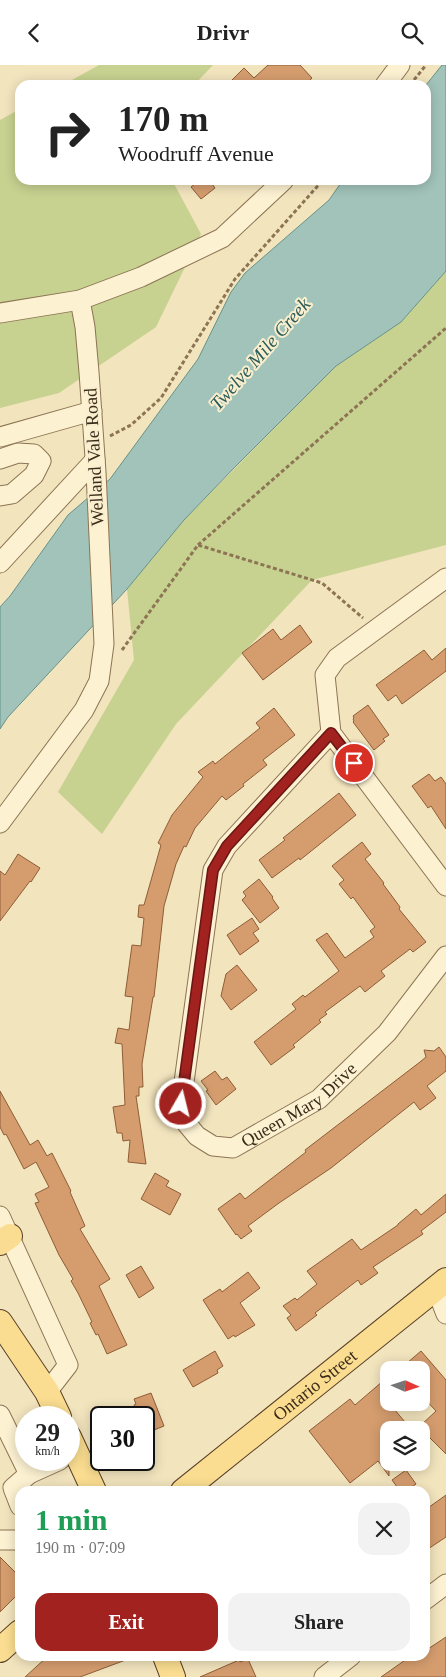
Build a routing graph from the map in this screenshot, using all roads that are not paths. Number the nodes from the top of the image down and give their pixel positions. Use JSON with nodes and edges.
{"nodes":[{"id":1,"x":400,"y":65,"type":"edge"},
{"id":2,"x":388,"y":80,"type":"edge"},
{"id":3,"x":279,"y":185,"type":"edge"},
{"id":4,"x":80,"y":300,"type":"junction"},
{"id":5,"x":0,"y":313,"type":"edge"},
{"id":6,"x":92,"y":411,"type":"junction"},
{"id":7,"x":0,"y":437,"type":"edge"},
{"id":8,"x":0,"y":459,"type":"edge"},
{"id":9,"x":95,"y":459,"type":"junction"},
{"id":10,"x":0,"y":496,"type":"edge"},
{"id":11,"x":0,"y":563,"type":"edge"},
{"id":12,"x":446,"y":578,"type":"edge"},
{"id":13,"x":331,"y":733,"type":"junction"},
{"id":14,"x":0,"y":823,"type":"edge"},
{"id":15,"x":446,"y":886,"type":"edge"},
{"id":16,"x":446,"y":956,"type":"edge"},
{"id":17,"x":3,"y":1231,"type":"edge"},
{"id":18,"x":441,"y":1284,"type":"edge"},
{"id":19,"x":446,"y":1314,"type":"edge"},
{"id":20,"x":0,"y":1322,"type":"edge"},
{"id":21,"x":47,"y":1392,"type":"junction"},
{"id":22,"x":54,"y":1406,"type":"edge"},
{"id":23,"x":0,"y":1415,"type":"edge"},
{"id":24,"x":80,"y":1469,"type":"edge"},
{"id":25,"x":34,"y":1471,"type":"edge"},
{"id":26,"x":29,"y":1474,"type":"junction"},
{"id":27,"x":15,"y":1486,"type":"edge"},
{"id":28,"x":91,"y":1486,"type":"edge"},
{"id":29,"x":189,"y":1486,"type":"edge"},
{"id":30,"x":0,"y":1540,"type":"edge"},
{"id":31,"x":15,"y":1540,"type":"edge"},
{"id":32,"x":446,"y":1584,"type":"edge"},
{"id":33,"x":430,"y":1596,"type":"edge"},
{"id":34,"x":15,"y":1636,"type":"edge"},
{"id":35,"x":0,"y":1650,"type":"edge"},
{"id":36,"x":167,"y":1661,"type":"edge"},
{"id":37,"x":345,"y":1661,"type":"edge"},
{"id":38,"x":173,"y":1677,"type":"edge"},
{"id":39,"x":324,"y":1677,"type":"edge"}],
"edges":[{"from":1,"to":2,"type":"street"},
{"from":3,"to":4,"type":"street"},
{"from":4,"to":5,"type":"street"},
{"from":4,"to":6,"type":"street","name":"Welland Vale Road"},
{"from":6,"to":7,"type":"street"},
{"from":6,"to":9,"type":"street","name":"Welland Vale Road"},
{"from":8,"to":10,"type":"street"},
{"from":9,"to":11,"type":"street"},
{"from":9,"to":14,"type":"street","name":"Welland Vale Road"},
{"from":12,"to":13,"type":"street"},
{"from":13,"to":15,"type":"street"},
{"from":13,"to":16,"type":"street","name":"Queen Mary Drive"},
{"from":17,"to":21,"type":"street"},
{"from":18,"to":19,"type":"street"},
{"from":18,"to":29,"type":"main road","name":"Ontario Street"},
{"from":20,"to":21,"type":"main road"},
{"from":21,"to":22,"type":"main road"},
{"from":23,"to":26,"type":"street"},
{"from":24,"to":28,"type":"main road"},
{"from":25,"to":26,"type":"street"},
{"from":26,"to":27,"type":"street"},
{"from":30,"to":31,"type":"street"},
{"from":32,"to":33,"type":"street"},
{"from":34,"to":35,"type":"main road"},
{"from":36,"to":38,"type":"main road"},
{"from":37,"to":39,"type":"street"}]}
